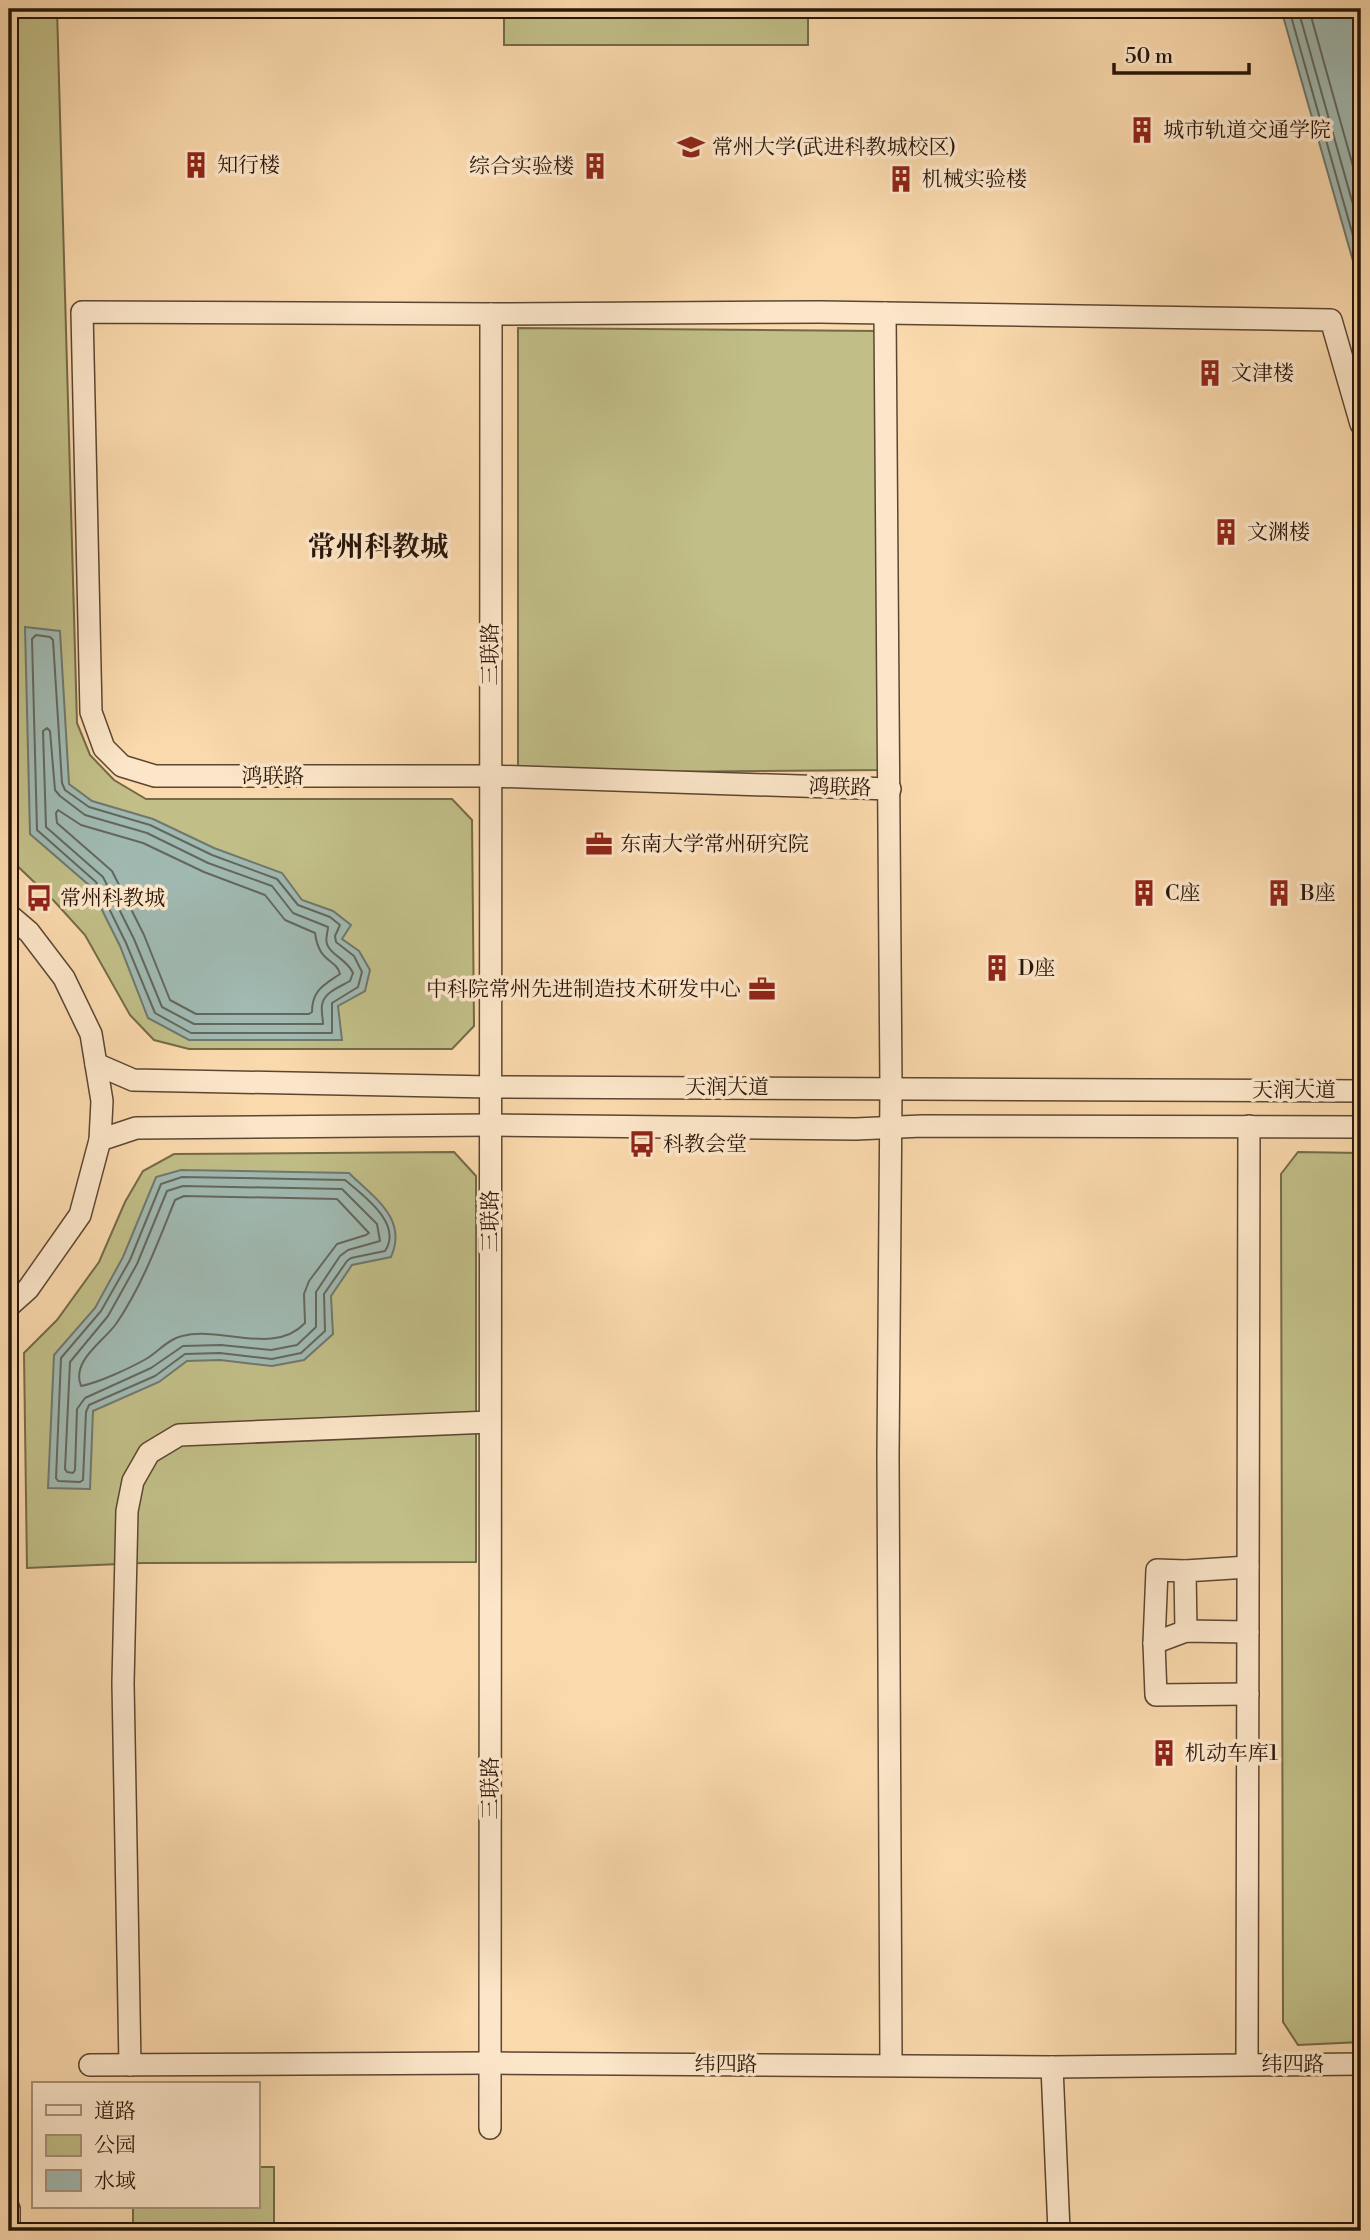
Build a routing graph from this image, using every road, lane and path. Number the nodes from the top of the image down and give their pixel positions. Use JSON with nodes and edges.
{"nodes":[{"id":1,"x":885,"y":313,"type":"junction"},
{"id":2,"x":491,"y":314,"type":"junction"},
{"id":3,"x":1361,"y":424,"type":"edge"},
{"id":4,"x":490,"y":776,"type":"junction"},
{"id":5,"x":890,"y":789,"type":"junction"},
{"id":6,"x":9,"y":915,"type":"edge"},
{"id":7,"x":96,"y":1064,"type":"junction"},
{"id":8,"x":490,"y":1087,"type":"junction"},
{"id":9,"x":891,"y":1088,"type":"junction"},
{"id":10,"x":1361,"y":1091,"type":"edge"},
{"id":11,"x":490,"y":1125,"type":"junction"},
{"id":12,"x":1249,"y":1126,"type":"junction"},
{"id":13,"x":890,"y":1127,"type":"junction"},
{"id":14,"x":1361,"y":1127,"type":"edge"},
{"id":15,"x":100,"y":1140,"type":"junction"},
{"id":16,"x":10,"y":1306,"type":"edge"},
{"id":17,"x":490,"y":1422,"type":"junction"},
{"id":18,"x":1248,"y":1567,"type":"junction"},
{"id":19,"x":1185,"y":1571,"type":"junction"},
{"id":20,"x":1186,"y":1631,"type":"junction"},
{"id":21,"x":1248,"y":1632,"type":"junction"},
{"id":22,"x":1154,"y":1643,"type":"junction"},
{"id":23,"x":1248,"y":1694,"type":"junction"},
{"id":24,"x":490,"y":2063,"type":"junction"},
{"id":25,"x":891,"y":2064,"type":"junction"},
{"id":26,"x":1247,"y":2064,"type":"junction"},
{"id":27,"x":1361,"y":2064,"type":"edge"},
{"id":28,"x":90,"y":2065,"type":"dead end"},
{"id":29,"x":130,"y":2065,"type":"junction"},
{"id":30,"x":1052,"y":2067,"type":"junction"},
{"id":31,"x":490,"y":2128,"type":"dead end"},
{"id":32,"x":9,"y":2209,"type":"edge"},
{"id":33,"x":9,"y":2231,"type":"edge"},
{"id":34,"x":1059,"y":2231,"type":"edge"}],
"edges":[{"from":1,"to":2,"type":"street"},
{"from":1,"to":3,"type":"street"},
{"from":1,"to":5,"type":"street"},
{"from":2,"to":4,"type":"street","name":"三联路"},
{"from":2,"to":4,"type":"street","name":"鸿联路"},
{"from":4,"to":5,"type":"street","name":"鸿联路"},
{"from":4,"to":8,"type":"street","name":"三联路"},
{"from":5,"to":9,"type":"street"},
{"from":6,"to":7,"type":"street"},
{"from":7,"to":8,"type":"street","name":"天润大道"},
{"from":7,"to":15,"type":"street"},
{"from":8,"to":9,"type":"street","name":"天润大道"},
{"from":8,"to":11,"type":"street","name":"三联路"},
{"from":9,"to":10,"type":"street","name":"天润大道"},
{"from":9,"to":13,"type":"street"},
{"from":11,"to":13,"type":"street","name":"天润大道"},
{"from":11,"to":15,"type":"street","name":"天润大道"},
{"from":11,"to":17,"type":"street","name":"三联路"},
{"from":12,"to":13,"type":"street","name":"天润大道"},
{"from":12,"to":14,"type":"street","name":"天润大道"},
{"from":12,"to":18,"type":"street"},
{"from":13,"to":25,"type":"street"},
{"from":15,"to":16,"type":"street"},
{"from":17,"to":24,"type":"street","name":"三联路"},
{"from":17,"to":29,"type":"street"},
{"from":18,"to":19,"type":"street"},
{"from":18,"to":21,"type":"street"},
{"from":19,"to":20,"type":"street"},
{"from":19,"to":22,"type":"street"},
{"from":20,"to":21,"type":"street"},
{"from":20,"to":22,"type":"street"},
{"from":21,"to":23,"type":"street"},
{"from":22,"to":23,"type":"street"},
{"from":23,"to":26,"type":"street"},
{"from":24,"to":25,"type":"street","name":"纬四路"},
{"from":24,"to":29,"type":"street","name":"纬四路"},
{"from":24,"to":31,"type":"street","name":"三联路"},
{"from":25,"to":30,"type":"street","name":"纬四路"},
{"from":26,"to":27,"type":"street","name":"纬四路"},
{"from":26,"to":30,"type":"street","name":"纬四路"},
{"from":28,"to":29,"type":"street","name":"纬四路"},
{"from":30,"to":34,"type":"street"},
{"from":32,"to":33,"type":"street"}]}
